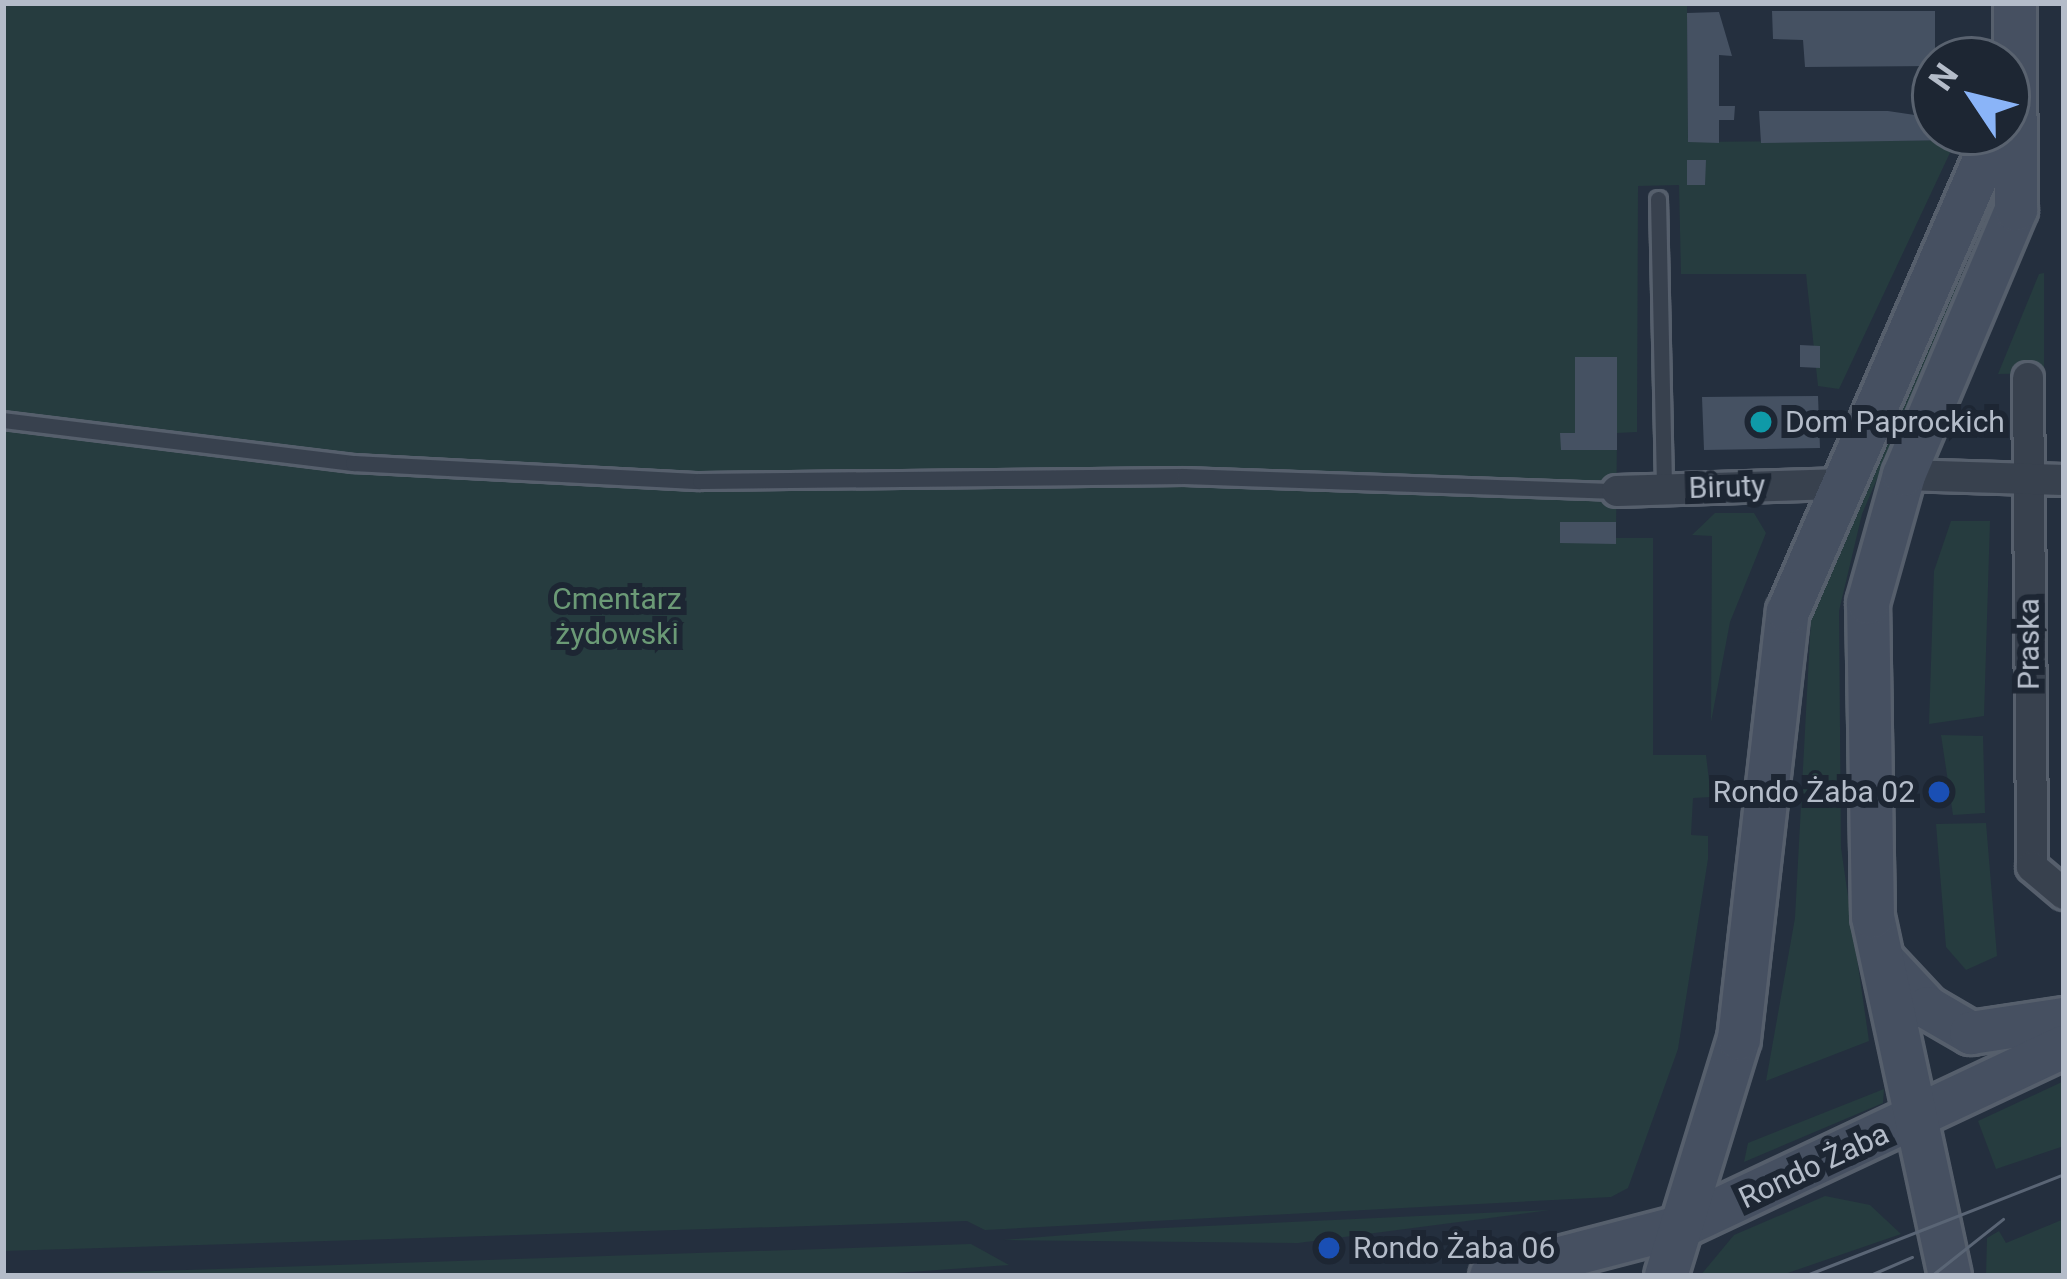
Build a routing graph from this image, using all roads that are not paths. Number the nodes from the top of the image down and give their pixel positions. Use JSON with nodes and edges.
{"nodes":[{"id":1,"x":2015,"y":3,"type":"edge"},
{"id":2,"x":2013,"y":36,"type":"edge"},
{"id":3,"x":1985,"y":156,"type":"edge"},
{"id":4,"x":2011,"y":156,"type":"edge"},
{"id":5,"x":1658,"y":200,"type":"dead end"},
{"id":6,"x":2028,"y":378,"type":"dead end"},
{"id":7,"x":3,"y":420,"type":"edge"},
{"id":8,"x":1904,"y":476,"type":"junction"},
{"id":9,"x":2029,"y":479,"type":"junction"},
{"id":10,"x":2064,"y":480,"type":"edge"},
{"id":11,"x":1836,"y":484,"type":"junction"},
{"id":12,"x":1664,"y":490,"type":"junction"},
{"id":13,"x":1617,"y":491,"type":"joint"},
{"id":14,"x":2064,"y":894,"type":"edge"},
{"id":15,"x":1880,"y":951,"type":"junction"},
{"id":16,"x":2064,"y":1019,"type":"edge"},
{"id":17,"x":2064,"y":1047,"type":"edge"},
{"id":18,"x":1913,"y":1121,"type":"junction"},
{"id":19,"x":1683,"y":1226,"type":"junction"},
{"id":20,"x":1491,"y":1276,"type":"edge"},
{"id":21,"x":1666,"y":1276,"type":"edge"},
{"id":22,"x":1951,"y":1276,"type":"edge"}],
"edges":[{"from":1,"to":2,"type":"street"},
{"from":3,"to":11,"type":"street"},
{"from":4,"to":8,"type":"street"},
{"from":5,"to":12,"type":"lane"},
{"from":6,"to":9,"type":"street","name":"Praska"},
{"from":7,"to":13,"type":"lane"},
{"from":8,"to":9,"type":"street"},
{"from":8,"to":15,"type":"street"},
{"from":9,"to":10,"type":"street"},
{"from":9,"to":14,"type":"street","name":"Praska"},
{"from":11,"to":12,"type":"street","name":"Biruty"},
{"from":11,"to":19,"type":"street"},
{"from":12,"to":13,"type":"street","name":"Biruty"},
{"from":15,"to":16,"type":"street"},
{"from":15,"to":18,"type":"street"},
{"from":17,"to":18,"type":"street"},
{"from":18,"to":19,"type":"street","name":"Rondo Żaba"},
{"from":18,"to":22,"type":"street","name":"Rondo Żaba"},
{"from":19,"to":20,"type":"street","name":"Rondo Żaba"},
{"from":19,"to":21,"type":"street"}]}
